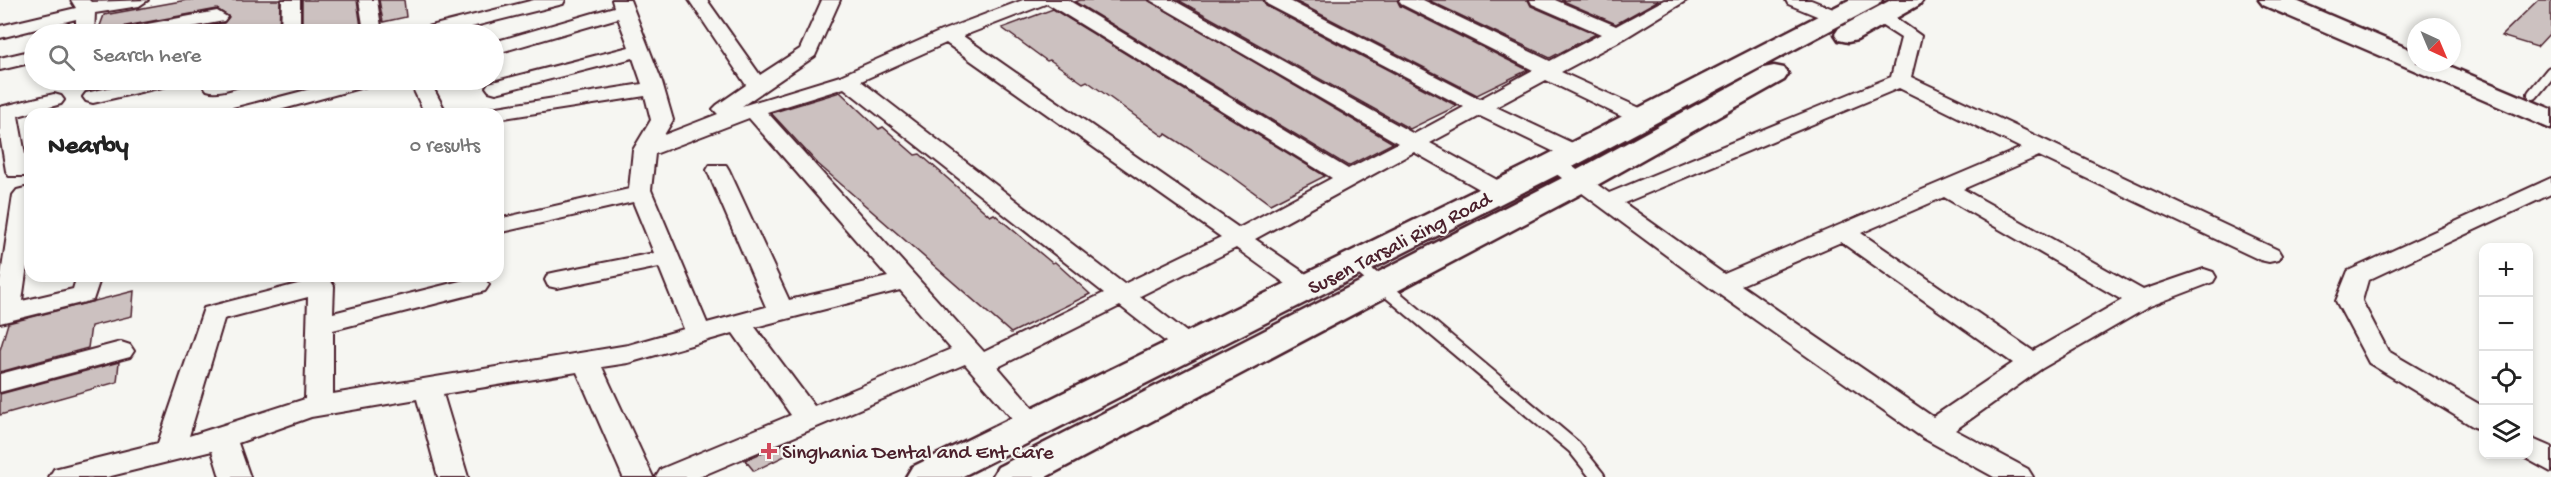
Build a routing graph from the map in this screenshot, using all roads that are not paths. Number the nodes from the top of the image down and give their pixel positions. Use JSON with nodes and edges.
{"nodes":[{"id":1,"x":139,"y":0,"type":"edge"},
{"id":2,"x":291,"y":0,"type":"edge"},
{"id":3,"x":368,"y":0,"type":"edge"},
{"id":4,"x":556,"y":0,"type":"edge"},
{"id":5,"x":698,"y":0,"type":"edge"},
{"id":6,"x":831,"y":0,"type":"edge"},
{"id":7,"x":1040,"y":0,"type":"edge"},
{"id":8,"x":1054,"y":0,"type":"edge"},
{"id":9,"x":1159,"y":0,"type":"edge"},
{"id":10,"x":1274,"y":0,"type":"edge"},
{"id":11,"x":1408,"y":0,"type":"edge"},
{"id":12,"x":1539,"y":0,"type":"edge"},
{"id":13,"x":1675,"y":0,"type":"edge"},
{"id":14,"x":1796,"y":0,"type":"edge"},
{"id":15,"x":1910,"y":0,"type":"edge"},
{"id":16,"x":2272,"y":0,"type":"edge"},
{"id":17,"x":2313,"y":0,"type":"edge"},
{"id":18,"x":622,"y":5,"type":"edge"},
{"id":19,"x":84,"y":7,"type":"edge"},
{"id":20,"x":1874,"y":8,"type":"edge"},
{"id":21,"x":217,"y":17,"type":"edge"},
{"id":22,"x":1836,"y":17,"type":"junction"},
{"id":23,"x":27,"y":24,"type":"edge"},
{"id":24,"x":85,"y":24,"type":"edge"},
{"id":25,"x":180,"y":24,"type":"edge"},
{"id":26,"x":291,"y":24,"type":"edge"},
{"id":27,"x":371,"y":24,"type":"edge"},
{"id":28,"x":461,"y":24,"type":"edge"},
{"id":29,"x":24,"y":25,"type":"edge"},
{"id":30,"x":0,"y":32,"type":"edge"},
{"id":31,"x":1618,"y":34,"type":"junction"},
{"id":32,"x":948,"y":35,"type":"junction"},
{"id":33,"x":2407,"y":40,"type":"edge"},
{"id":34,"x":504,"y":45,"type":"edge"},
{"id":35,"x":640,"y":50,"type":"junction"},
{"id":36,"x":2407,"y":57,"type":"edge"},
{"id":37,"x":24,"y":58,"type":"edge"},
{"id":38,"x":2461,"y":63,"type":"edge"},
{"id":39,"x":0,"y":64,"type":"edge"},
{"id":40,"x":1545,"y":72,"type":"junction"},
{"id":41,"x":2441,"y":72,"type":"edge"},
{"id":42,"x":2551,"y":72,"type":"edge"},
{"id":43,"x":847,"y":80,"type":"junction"},
{"id":44,"x":1900,"y":80,"type":"junction"},
{"id":45,"x":504,"y":85,"type":"edge"},
{"id":46,"x":654,"y":88,"type":"junction"},
{"id":47,"x":124,"y":90,"type":"edge"},
{"id":48,"x":330,"y":90,"type":"edge"},
{"id":49,"x":425,"y":90,"type":"edge"},
{"id":50,"x":93,"y":97,"type":"dead end"},
{"id":51,"x":755,"y":98,"type":"junction"},
{"id":52,"x":2542,"y":98,"type":"edge"},
{"id":53,"x":54,"y":100,"type":"dead end"},
{"id":54,"x":1479,"y":107,"type":"junction"},
{"id":55,"x":263,"y":108,"type":"edge"},
{"id":56,"x":433,"y":108,"type":"edge"},
{"id":57,"x":504,"y":112,"type":"edge"},
{"id":58,"x":4,"y":113,"type":"edge"},
{"id":59,"x":1642,"y":118,"type":"junction"},
{"id":60,"x":2551,"y":120,"type":"edge"},
{"id":61,"x":1412,"y":144,"type":"junction"},
{"id":62,"x":2039,"y":148,"type":"junction"},
{"id":63,"x":644,"y":150,"type":"junction"},
{"id":64,"x":1569,"y":166,"type":"junction"},
{"id":65,"x":718,"y":170,"type":"dead end"},
{"id":66,"x":17,"y":171,"type":"dead end"},
{"id":67,"x":1347,"y":178,"type":"junction"},
{"id":68,"x":2551,"y":185,"type":"edge"},
{"id":69,"x":1945,"y":188,"type":"junction"},
{"id":70,"x":1500,"y":191,"type":"junction"},
{"id":71,"x":641,"y":193,"type":"junction"},
{"id":72,"x":24,"y":201,"type":"edge"},
{"id":73,"x":1607,"y":202,"type":"junction"},
{"id":74,"x":504,"y":225,"type":"edge"},
{"id":75,"x":1843,"y":232,"type":"junction"},
{"id":76,"x":1238,"y":238,"type":"junction"},
{"id":77,"x":2269,"y":255,"type":"dead end"},
{"id":78,"x":668,"y":258,"type":"junction"},
{"id":79,"x":1356,"y":264,"type":"junction"},
{"id":80,"x":2204,"y":277,"type":"dead end"},
{"id":81,"x":557,"y":280,"type":"dead end"},
{"id":82,"x":904,"y":281,"type":"junction"},
{"id":83,"x":87,"y":282,"type":"edge"},
{"id":84,"x":318,"y":282,"type":"edge"},
{"id":85,"x":321,"y":282,"type":"edge"},
{"id":86,"x":1722,"y":284,"type":"junction"},
{"id":87,"x":476,"y":285,"type":"dead end"},
{"id":88,"x":1381,"y":285,"type":"junction"},
{"id":89,"x":1309,"y":288,"type":"junction"},
{"id":90,"x":1119,"y":295,"type":"junction"},
{"id":91,"x":2141,"y":300,"type":"junction"},
{"id":92,"x":781,"y":311,"type":"junction"},
{"id":93,"x":4,"y":314,"type":"edge"},
{"id":94,"x":739,"y":323,"type":"junction"},
{"id":95,"x":319,"y":325,"type":"junction"},
{"id":96,"x":699,"y":334,"type":"junction"},
{"id":97,"x":1189,"y":347,"type":"junction"},
{"id":98,"x":121,"y":351,"type":"dead end"},
{"id":99,"x":975,"y":358,"type":"junction"},
{"id":100,"x":586,"y":361,"type":"junction"},
{"id":101,"x":2032,"y":363,"type":"junction"},
{"id":102,"x":0,"y":383,"type":"edge"},
{"id":103,"x":427,"y":387,"type":"junction"},
{"id":104,"x":319,"y":406,"type":"junction"},
{"id":105,"x":2479,"y":417,"type":"edge"},
{"id":106,"x":809,"y":419,"type":"junction"},
{"id":107,"x":1033,"y":424,"type":"junction"},
{"id":108,"x":1933,"y":431,"type":"junction"},
{"id":109,"x":222,"y":438,"type":"junction"},
{"id":110,"x":2533,"y":450,"type":"edge"},
{"id":111,"x":170,"y":451,"type":"junction"},
{"id":112,"x":2551,"y":461,"type":"edge"},
{"id":113,"x":64,"y":477,"type":"edge"},
{"id":114,"x":235,"y":477,"type":"edge"},
{"id":115,"x":453,"y":477,"type":"edge"},
{"id":116,"x":638,"y":477,"type":"edge"},
{"id":117,"x":671,"y":477,"type":"edge"},
{"id":118,"x":926,"y":477,"type":"edge"},
{"id":119,"x":1012,"y":477,"type":"edge"},
{"id":120,"x":1598,"y":477,"type":"edge"},
{"id":121,"x":2018,"y":477,"type":"edge"}],
"edges":[{"from":1,"to":19,"type":"street"},
{"from":2,"to":26,"type":"street"},
{"from":3,"to":27,"type":"street"},
{"from":4,"to":28,"type":"street"},
{"from":5,"to":51,"type":"street"},
{"from":6,"to":51,"type":"street"},
{"from":7,"to":32,"type":"street"},
{"from":8,"to":67,"type":"street"},
{"from":9,"to":61,"type":"street"},
{"from":10,"to":54,"type":"street"},
{"from":11,"to":40,"type":"street"},
{"from":12,"to":31,"type":"street"},
{"from":13,"to":31,"type":"street"},
{"from":14,"to":22,"type":"street"},
{"from":15,"to":20,"type":"main road","name":"Susen Tarsali Ring Road"},
{"from":16,"to":36,"type":"main road"},
{"from":17,"to":33,"type":"main road"},
{"from":18,"to":34,"type":"street"},
{"from":18,"to":35,"type":"street"},
{"from":19,"to":23,"type":"street"},
{"from":19,"to":24,"type":"street"},
{"from":20,"to":22,"type":"main road","name":"Susen Tarsali Ring Road"},
{"from":20,"to":44,"type":"street"},
{"from":20,"to":64,"type":"main road","name":"Susen Tarsali Ring Road"},
{"from":21,"to":25,"type":"street"},
{"from":22,"to":59,"type":"main road","name":"Susen Tarsali Ring Road"},
{"from":29,"to":30,"type":"street"},
{"from":31,"to":40,"type":"street"},
{"from":32,"to":43,"type":"street"},
{"from":32,"to":76,"type":"street"},
{"from":35,"to":45,"type":"street"},
{"from":35,"to":46,"type":"street"},
{"from":37,"to":39,"type":"street"},
{"from":38,"to":52,"type":"main road"},
{"from":40,"to":54,"type":"street"},
{"from":40,"to":59,"type":"street"},
{"from":41,"to":60,"type":"main road"},
{"from":42,"to":52,"type":"lane"},
{"from":43,"to":51,"type":"street"},
{"from":43,"to":90,"type":"street"},
{"from":44,"to":62,"type":"street"},
{"from":44,"to":73,"type":"street"},
{"from":46,"to":57,"type":"street"},
{"from":46,"to":63,"type":"street"},
{"from":47,"to":50,"type":"street"},
{"from":48,"to":55,"type":"street"},
{"from":49,"to":56,"type":"street"},
{"from":51,"to":63,"type":"street"},
{"from":51,"to":82,"type":"street"},
{"from":53,"to":58,"type":"street"},
{"from":54,"to":61,"type":"street"},
{"from":54,"to":64,"type":"street"},
{"from":58,"to":66,"type":"street"},
{"from":59,"to":64,"type":"main road","name":"Susen Tarsali Ring Road"},
{"from":61,"to":67,"type":"street"},
{"from":61,"to":70,"type":"street"},
{"from":62,"to":69,"type":"street"},
{"from":62,"to":77,"type":"street"},
{"from":63,"to":71,"type":"street"},
{"from":64,"to":70,"type":"main road","name":"Susen Tarsali Ring Road"},
{"from":64,"to":73,"type":"street"},
{"from":64,"to":88,"type":"main road","name":"Susen Tarsali Ring Road"},
{"from":65,"to":92,"type":"street"},
{"from":67,"to":76,"type":"street"},
{"from":68,"to":105,"type":"street"},
{"from":69,"to":75,"type":"street"},
{"from":69,"to":91,"type":"street"},
{"from":70,"to":79,"type":"main road","name":"Susen Tarsali Ring Road"},
{"from":71,"to":74,"type":"street"},
{"from":71,"to":78,"type":"street"},
{"from":72,"to":93,"type":"street"},
{"from":73,"to":86,"type":"street"},
{"from":75,"to":86,"type":"street"},
{"from":75,"to":101,"type":"street"},
{"from":76,"to":89,"type":"street"},
{"from":76,"to":90,"type":"street"},
{"from":78,"to":81,"type":"street"},
{"from":78,"to":96,"type":"street"},
{"from":79,"to":88,"type":"lane"},
{"from":79,"to":89,"type":"main road","name":"Susen Tarsali Ring Road"},
{"from":80,"to":91,"type":"street"},
{"from":82,"to":92,"type":"street"},
{"from":82,"to":99,"type":"street"},
{"from":83,"to":93,"type":"street"},
{"from":84,"to":111,"type":"street"},
{"from":85,"to":95,"type":"street"},
{"from":86,"to":108,"type":"street"},
{"from":87,"to":95,"type":"street"},
{"from":88,"to":119,"type":"main road","name":"Susen Tarsali Ring Road"},
{"from":88,"to":120,"type":"lane"},
{"from":89,"to":97,"type":"main road","name":"Susen Tarsali Ring Road"},
{"from":90,"to":97,"type":"street"},
{"from":90,"to":99,"type":"street"},
{"from":91,"to":101,"type":"street"},
{"from":92,"to":94,"type":"street"},
{"from":94,"to":96,"type":"street"},
{"from":94,"to":106,"type":"street"},
{"from":95,"to":104,"type":"street"},
{"from":96,"to":100,"type":"street"},
{"from":97,"to":107,"type":"main road","name":"Susen Tarsali Ring Road"},
{"from":98,"to":102,"type":"street"},
{"from":99,"to":106,"type":"street"},
{"from":99,"to":107,"type":"street"},
{"from":100,"to":103,"type":"street"},
{"from":100,"to":116,"type":"street"},
{"from":101,"to":108,"type":"street"},
{"from":103,"to":104,"type":"street"},
{"from":103,"to":115,"type":"street"},
{"from":104,"to":109,"type":"street"},
{"from":106,"to":117,"type":"street"},
{"from":107,"to":118,"type":"main road","name":"Susen Tarsali Ring Road"},
{"from":108,"to":121,"type":"street"},
{"from":109,"to":111,"type":"street"},
{"from":109,"to":114,"type":"street"},
{"from":110,"to":112,"type":"street"},
{"from":111,"to":113,"type":"street"}]}
